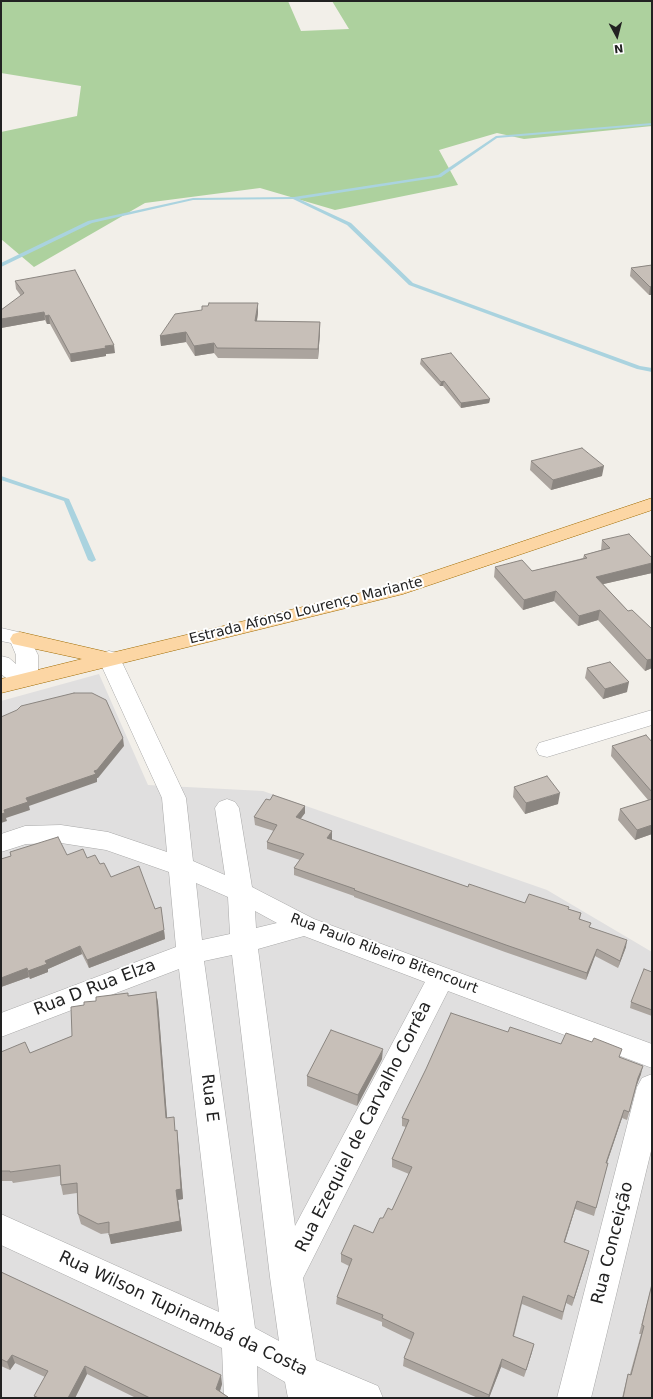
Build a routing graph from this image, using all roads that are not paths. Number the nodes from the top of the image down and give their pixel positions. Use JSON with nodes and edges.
{"nodes":[{"id":1,"x":651,"y":505,"type":"edge"},
{"id":2,"x":11,"y":636,"type":"edge"},
{"id":3,"x":109,"y":658,"type":"junction"},
{"id":4,"x":1,"y":663,"type":"edge"},
{"id":5,"x":23,"y":680,"type":"junction"},
{"id":6,"x":1,"y":686,"type":"edge"},
{"id":7,"x":652,"y":717,"type":"edge"},
{"id":8,"x":547,"y":749,"type":"dead end"},
{"id":9,"x":227,"y":808,"type":"dead end"},
{"id":10,"x":1,"y":843,"type":"edge"},
{"id":11,"x":182,"y":868,"type":"junction"},
{"id":12,"x":240,"y":892,"type":"junction"},
{"id":13,"x":305,"y":926,"type":"junction"},
{"id":14,"x":244,"y":942,"type":"junction"},
{"id":15,"x":190,"y":953,"type":"junction"},
{"id":16,"x":441,"y":977,"type":"junction"},
{"id":17,"x":1,"y":1024,"type":"edge"},
{"id":18,"x":652,"y":1056,"type":"edge"},
{"id":19,"x":652,"y":1087,"type":"edge"},
{"id":20,"x":1,"y":1229,"type":"edge"},
{"id":21,"x":286,"y":1277,"type":"junction"},
{"id":22,"x":240,"y":1338,"type":"junction"},
{"id":23,"x":302,"y":1384,"type":"edge"},
{"id":24,"x":241,"y":1398,"type":"edge"},
{"id":25,"x":366,"y":1398,"type":"edge"},
{"id":26,"x":574,"y":1398,"type":"edge"}],
"edges":[{"from":1,"to":3,"type":"main road","name":"Estrada Afonso Lourenço Mariante"},
{"from":2,"to":3,"type":"main road"},
{"from":2,"to":5,"type":"street"},
{"from":3,"to":5,"type":"main road","name":"Estrada Afonso Lourenço Mariante"},
{"from":3,"to":11,"type":"street","name":"Rua E"},
{"from":4,"to":5,"type":"street"},
{"from":5,"to":6,"type":"main road","name":"Estrada Afonso Lourenço Mariante"},
{"from":7,"to":8,"type":"street"},
{"from":9,"to":12,"type":"street"},
{"from":10,"to":11,"type":"street","name":"Rua Paulo Ribeiro Bitencourt"},
{"from":11,"to":12,"type":"street","name":"Rua Paulo Ribeiro Bitencourt"},
{"from":11,"to":15,"type":"street","name":"Rua E"},
{"from":12,"to":13,"type":"street","name":"Rua Paulo Ribeiro Bitencourt"},
{"from":12,"to":14,"type":"street"},
{"from":13,"to":14,"type":"street","name":"Rua D Rua Elza"},
{"from":13,"to":16,"type":"street","name":"Rua Paulo Ribeiro Bitencourt"},
{"from":14,"to":15,"type":"street","name":"Rua D Rua Elza"},
{"from":14,"to":21,"type":"street"},
{"from":15,"to":17,"type":"street","name":"Rua D Rua Elza"},
{"from":15,"to":22,"type":"street","name":"Rua E"},
{"from":16,"to":18,"type":"street","name":"Rua Paulo Ribeiro Bitencourt"},
{"from":16,"to":21,"type":"street","name":"Rua Ezequiel de Carvalho Corrêa"},
{"from":19,"to":26,"type":"street","name":"Rua Conceição"},
{"from":20,"to":22,"type":"street","name":"Rua Wilson Tupinambá da Costa"},
{"from":21,"to":23,"type":"street"},
{"from":22,"to":23,"type":"street","name":"Rua Wilson Tupinambá da Costa"},
{"from":22,"to":24,"type":"street","name":"Rua E"},
{"from":23,"to":25,"type":"street","name":"Rua Wilson Tupinambá da Costa"}]}
